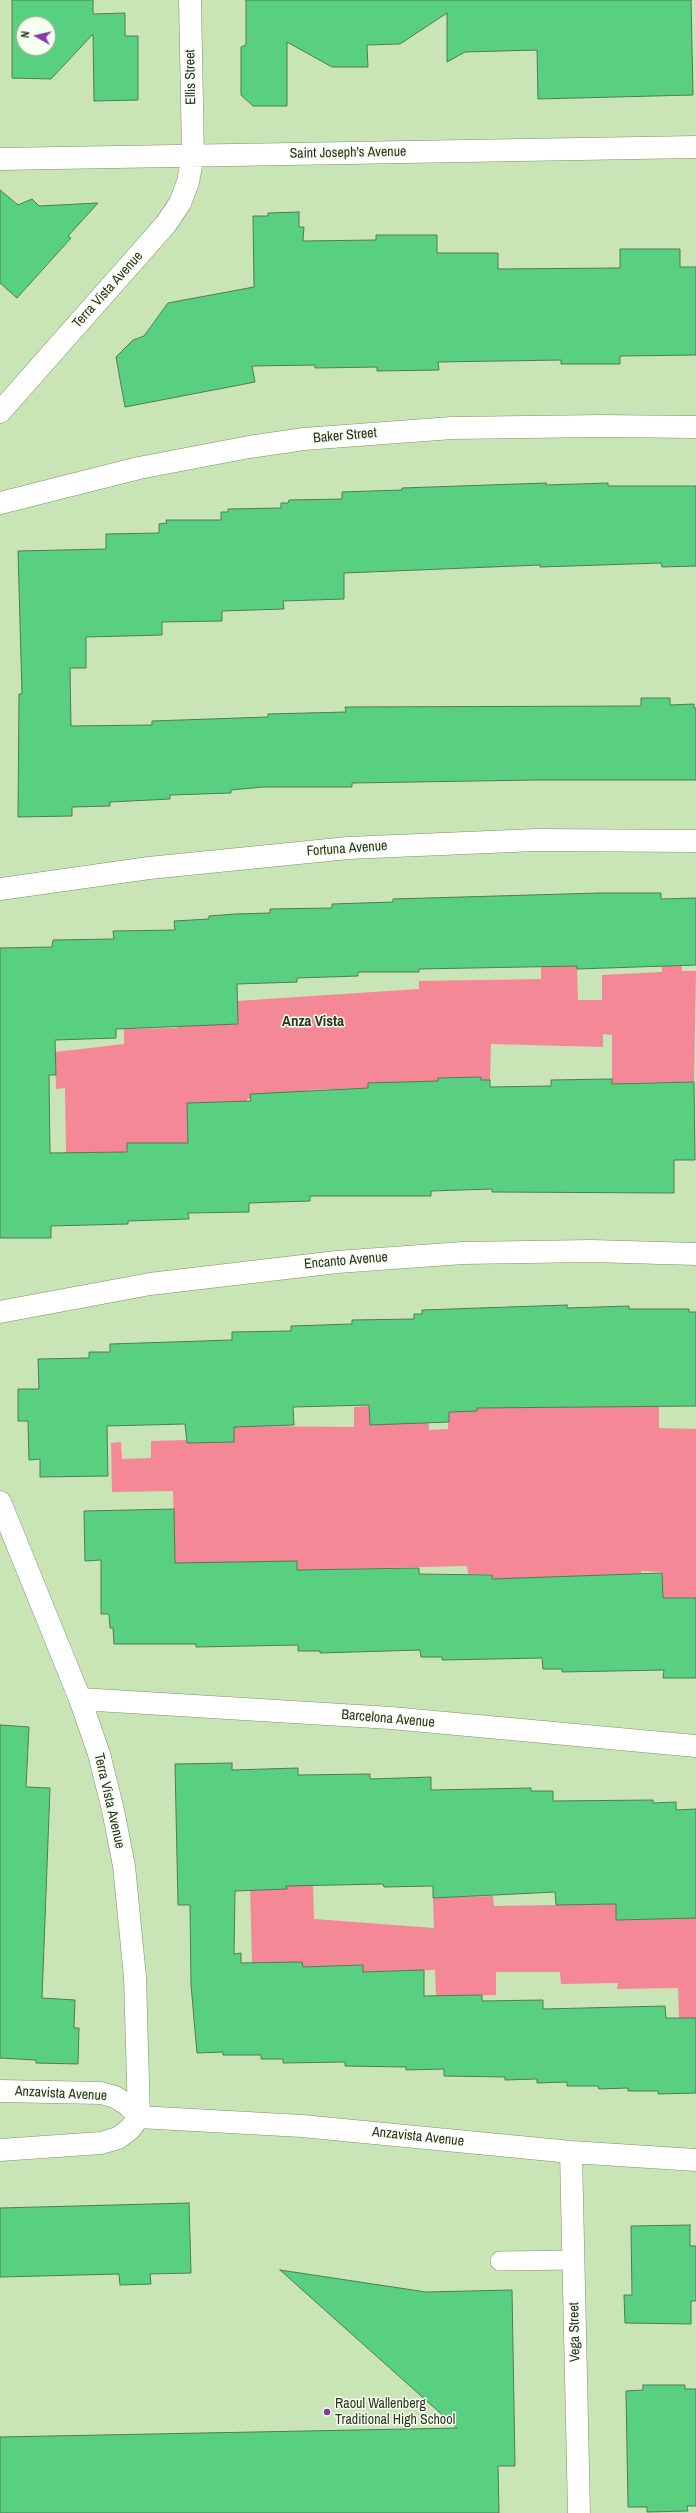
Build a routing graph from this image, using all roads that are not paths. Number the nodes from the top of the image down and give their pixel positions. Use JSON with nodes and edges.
{"nodes":[{"id":1,"x":190,"y":0,"type":"edge"},
{"id":2,"x":696,"y":148,"type":"edge"},
{"id":3,"x":193,"y":155,"type":"junction"},
{"id":4,"x":0,"y":159,"type":"edge"},
{"id":5,"x":0,"y":412,"type":"edge"},
{"id":6,"x":696,"y":427,"type":"edge"},
{"id":7,"x":0,"y":503,"type":"edge"},
{"id":8,"x":696,"y":840,"type":"edge"},
{"id":9,"x":0,"y":890,"type":"edge"},
{"id":10,"x":696,"y":1254,"type":"edge"},
{"id":11,"x":0,"y":1312,"type":"edge"},
{"id":12,"x":0,"y":1502,"type":"edge"},
{"id":13,"x":80,"y":1699,"type":"junction"},
{"id":14,"x":696,"y":1746,"type":"edge"},
{"id":15,"x":0,"y":2091,"type":"edge"},
{"id":16,"x":139,"y":2117,"type":"junction"},
{"id":17,"x":0,"y":2150,"type":"edge"},
{"id":18,"x":571,"y":2152,"type":"junction"},
{"id":19,"x":696,"y":2160,"type":"edge"},
{"id":20,"x":573,"y":2260,"type":"junction"},
{"id":21,"x":500,"y":2261,"type":"dead end"},
{"id":22,"x":579,"y":2513,"type":"edge"}],
"edges":[{"from":1,"to":3,"type":"street","name":"Ellis Street"},
{"from":2,"to":3,"type":"street","name":"Saint Joseph's Avenue"},
{"from":3,"to":4,"type":"street","name":"Saint Joseph's Avenue"},
{"from":3,"to":5,"type":"street","name":"Terra Vista Avenue"},
{"from":6,"to":7,"type":"street","name":"Baker Street"},
{"from":8,"to":9,"type":"street","name":"Fortuna Avenue"},
{"from":10,"to":11,"type":"street","name":"Encanto Avenue"},
{"from":12,"to":13,"type":"street","name":"Terra Vista Avenue"},
{"from":13,"to":14,"type":"street","name":"Barcelona Avenue"},
{"from":13,"to":16,"type":"street","name":"Terra Vista Avenue"},
{"from":15,"to":16,"type":"street","name":"Anzavista Avenue"},
{"from":16,"to":17,"type":"street"},
{"from":16,"to":18,"type":"street","name":"Anzavista Avenue"},
{"from":18,"to":19,"type":"street","name":"Anzavista Avenue"},
{"from":18,"to":20,"type":"street","name":"Vega Street"},
{"from":20,"to":21,"type":"lane"},
{"from":20,"to":22,"type":"street","name":"Vega Street"}]}
